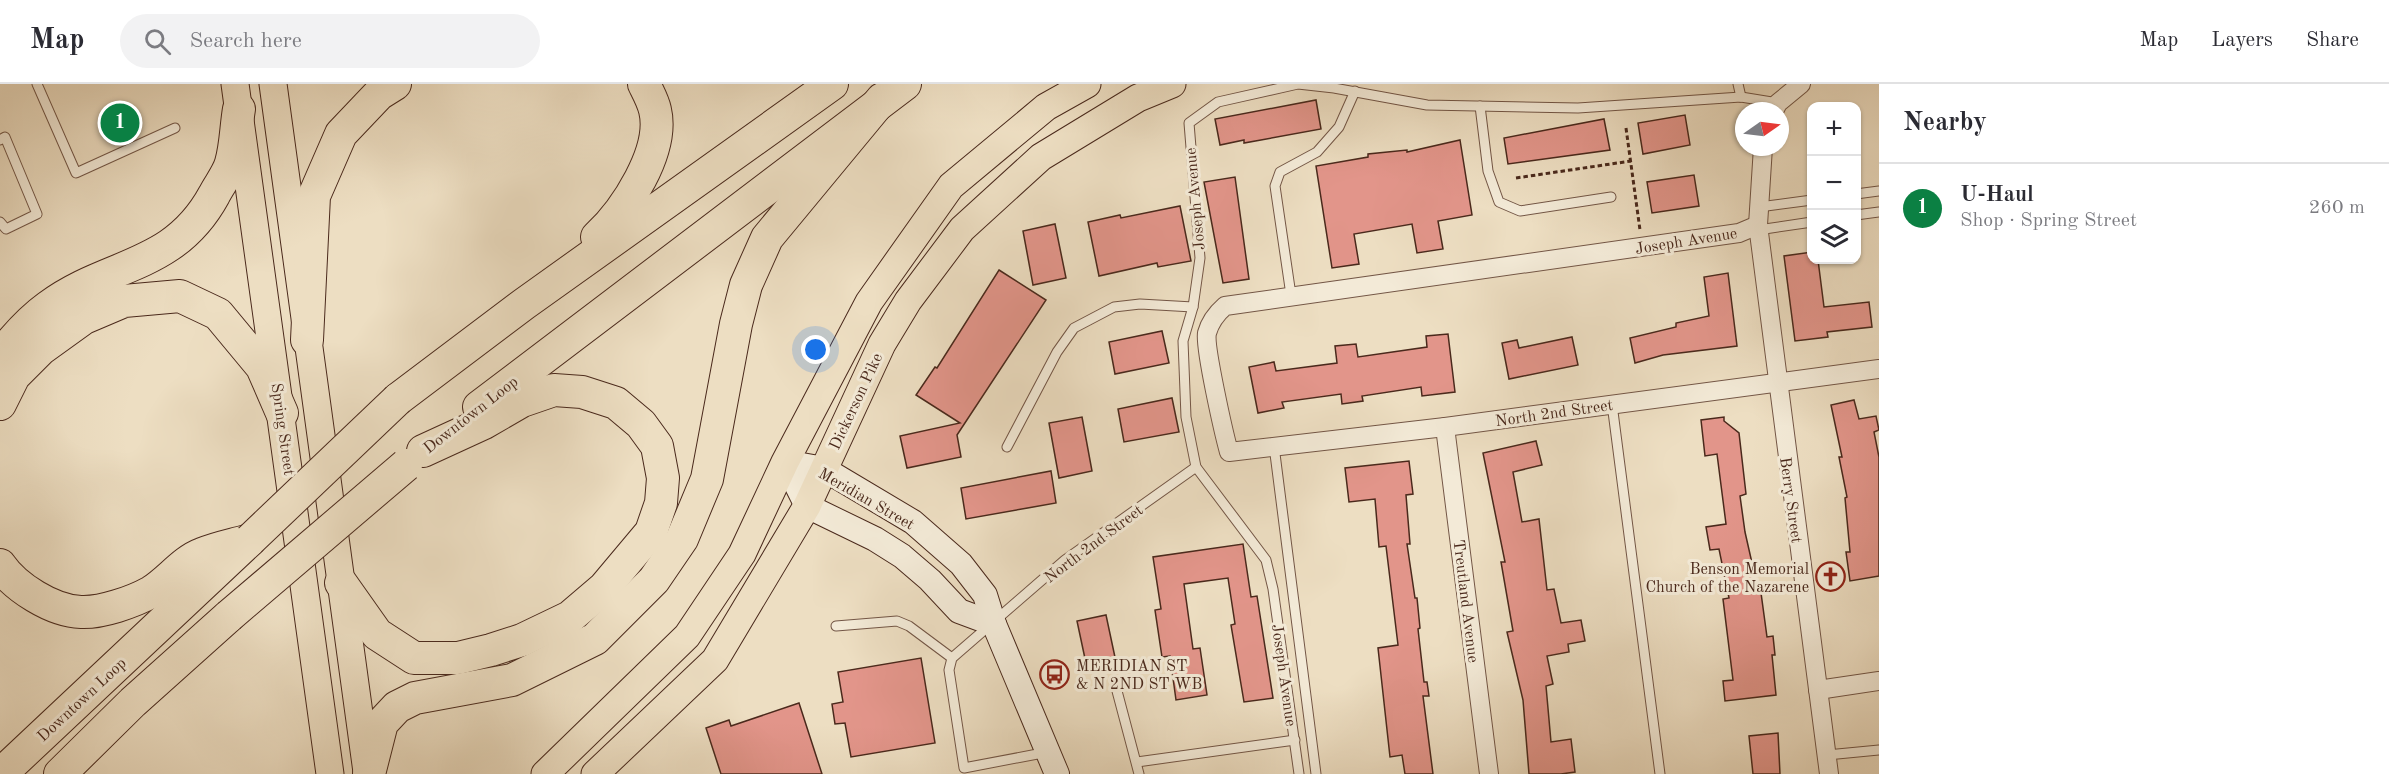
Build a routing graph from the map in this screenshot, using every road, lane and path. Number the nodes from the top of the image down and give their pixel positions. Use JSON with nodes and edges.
{"nodes":[{"id":1,"x":37,"y":84,"type":"edge"},
{"id":2,"x":273,"y":84,"type":"edge"},
{"id":3,"x":395,"y":84,"type":"edge"},
{"id":4,"x":644,"y":84,"type":"edge"},
{"id":5,"x":832,"y":84,"type":"edge"},
{"id":6,"x":1087,"y":84,"type":"edge"},
{"id":7,"x":1172,"y":84,"type":"edge"},
{"id":8,"x":1738,"y":84,"type":"edge"},
{"id":9,"x":1801,"y":84,"type":"edge"},
{"id":10,"x":1355,"y":91,"type":"junction"},
{"id":11,"x":893,"y":92,"type":"edge"},
{"id":12,"x":237,"y":96,"type":"edge"},
{"id":13,"x":1741,"y":97,"type":"junction"},
{"id":14,"x":1758,"y":102,"type":"edge"},
{"id":15,"x":1781,"y":102,"type":"edge"},
{"id":16,"x":1480,"y":106,"type":"junction"},
{"id":17,"x":175,"y":128,"type":"dead end"},
{"id":18,"x":1626,"y":128,"type":"dead end"},
{"id":19,"x":0,"y":140,"type":"edge"},
{"id":20,"x":1762,"y":156,"type":"edge"},
{"id":21,"x":1630,"y":161,"type":"junction"},
{"id":22,"x":1516,"y":178,"type":"dead end"},
{"id":23,"x":1879,"y":190,"type":"edge"},
{"id":24,"x":1861,"y":193,"type":"edge"},
{"id":25,"x":1611,"y":197,"type":"dead end"},
{"id":26,"x":1807,"y":202,"type":"edge"},
{"id":27,"x":1879,"y":212,"type":"edge"},
{"id":28,"x":1861,"y":214,"type":"edge"},
{"id":29,"x":1758,"y":221,"type":"junction"},
{"id":30,"x":0,"y":222,"type":"edge"},
{"id":31,"x":1807,"y":222,"type":"edge"},
{"id":32,"x":1641,"y":238,"type":"dead end"},
{"id":33,"x":1291,"y":295,"type":"junction"},
{"id":34,"x":524,"y":304,"type":"junction"},
{"id":35,"x":1193,"y":307,"type":"junction"},
{"id":36,"x":307,"y":340,"type":"junction"},
{"id":37,"x":0,"y":356,"type":"edge"},
{"id":38,"x":1879,"y":369,"type":"edge"},
{"id":39,"x":1776,"y":383,"type":"junction"},
{"id":40,"x":0,"y":404,"type":"edge"},
{"id":41,"x":1612,"y":404,"type":"junction"},
{"id":42,"x":282,"y":413,"type":"junction"},
{"id":43,"x":1445,"y":427,"type":"junction"},
{"id":44,"x":1274,"y":445,"type":"junction"},
{"id":45,"x":1007,"y":447,"type":"dead end"},
{"id":46,"x":1229,"y":452,"type":"joint"},
{"id":47,"x":414,"y":458,"type":"junction"},
{"id":48,"x":784,"y":462,"type":"junction"},
{"id":49,"x":1196,"y":467,"type":"junction"},
{"id":50,"x":824,"y":469,"type":"junction"},
{"id":51,"x":807,"y":506,"type":"junction"},
{"id":52,"x":250,"y":540,"type":"junction"},
{"id":53,"x":0,"y":565,"type":"edge"},
{"id":54,"x":341,"y":583,"type":"junction"},
{"id":55,"x":994,"y":624,"type":"junction"},
{"id":56,"x":836,"y":626,"type":"dead end"},
{"id":57,"x":952,"y":658,"type":"junction"},
{"id":58,"x":1879,"y":681,"type":"edge"},
{"id":59,"x":1818,"y":690,"type":"junction"},
{"id":60,"x":1117,"y":691,"type":"dead end"},
{"id":61,"x":134,"y":702,"type":"junction"},
{"id":62,"x":1295,"y":740,"type":"junction"},
{"id":63,"x":1879,"y":750,"type":"edge"},
{"id":64,"x":1827,"y":755,"type":"junction"},
{"id":65,"x":1137,"y":762,"type":"junction"},
{"id":66,"x":995,"y":763,"type":"junction"},
{"id":67,"x":1052,"y":763,"type":"edge"},
{"id":68,"x":1,"y":774,"type":"edge"},
{"id":69,"x":60,"y":774,"type":"edge"},
{"id":70,"x":90,"y":774,"type":"edge"},
{"id":71,"x":330,"y":774,"type":"edge"},
{"id":72,"x":368,"y":774,"type":"edge"},
{"id":73,"x":545,"y":774,"type":"edge"},
{"id":74,"x":595,"y":774,"type":"edge"},
{"id":75,"x":999,"y":774,"type":"edge"},
{"id":76,"x":1139,"y":774,"type":"edge"},
{"id":77,"x":1299,"y":774,"type":"edge"},
{"id":78,"x":1316,"y":774,"type":"edge"},
{"id":79,"x":1489,"y":774,"type":"edge"},
{"id":80,"x":1660,"y":774,"type":"edge"},
{"id":81,"x":1829,"y":774,"type":"edge"}],
"edges":[{"from":1,"to":17,"type":"lane"},
{"from":2,"to":36,"type":"main road"},
{"from":3,"to":36,"type":"highway"},
{"from":4,"to":34,"type":"highway"},
{"from":5,"to":34,"type":"highway","name":"Downtown Loop"},
{"from":6,"to":48,"type":"main road","name":"Dickerson Pike"},
{"from":7,"to":50,"type":"main road","name":"Dickerson Pike"},
{"from":8,"to":13,"type":"lane"},
{"from":9,"to":15,"type":"street","name":"Joseph Avenue"},
{"from":10,"to":16,"type":"lane","name":"Joseph Avenue"},
{"from":10,"to":33,"type":"lane"},
{"from":10,"to":35,"type":"lane","name":"Joseph Avenue"},
{"from":11,"to":47,"type":"highway","name":"Downtown Loop"},
{"from":11,"to":72,"type":"highway"},
{"from":12,"to":37,"type":"highway"},
{"from":12,"to":42,"type":"main road","name":"Spring Street"},
{"from":13,"to":14,"type":"lane","name":"Joseph Avenue"},
{"from":13,"to":16,"type":"lane","name":"Joseph Avenue"},
{"from":16,"to":25,"type":"lane"},
{"from":18,"to":21,"type":"path"},
{"from":19,"to":30,"type":"lane"},
{"from":20,"to":29,"type":"street"},
{"from":21,"to":22,"type":"path"},
{"from":21,"to":32,"type":"path"},
{"from":23,"to":24,"type":"lane"},
{"from":26,"to":29,"type":"lane"},
{"from":27,"to":28,"type":"lane"},
{"from":29,"to":31,"type":"lane"},
{"from":29,"to":33,"type":"street","name":"Joseph Avenue"},
{"from":29,"to":39,"type":"street","name":"Berry Street"},
{"from":33,"to":46,"type":"street","name":"Joseph Avenue"},
{"from":34,"to":52,"type":"highway","name":"Downtown Loop","bridge":true},
{"from":35,"to":45,"type":"lane"},
{"from":35,"to":49,"type":"lane","name":"Joseph Avenue"},
{"from":36,"to":54,"type":"main road"},
{"from":38,"to":39,"type":"street","name":"North 2nd Street"},
{"from":39,"to":41,"type":"street","name":"North 2nd Street"},
{"from":39,"to":59,"type":"street","name":"Berry Street"},
{"from":40,"to":42,"type":"highway"},
{"from":41,"to":43,"type":"street","name":"North 2nd Street"},
{"from":41,"to":80,"type":"lane"},
{"from":42,"to":71,"type":"main road","name":"Spring Street"},
{"from":43,"to":44,"type":"street","name":"North 2nd Street"},
{"from":43,"to":79,"type":"street","name":"Treutland Avenue"},
{"from":44,"to":46,"type":"street","name":"North 2nd Street"},
{"from":44,"to":78,"type":"lane"},
{"from":47,"to":54,"type":"highway"},
{"from":47,"to":61,"type":"highway","name":"Downtown Loop","bridge":true},
{"from":48,"to":50,"type":"street","name":"Meridian Street"},
{"from":48,"to":51,"type":"street","name":"Meridian Street"},
{"from":48,"to":73,"type":"main road","name":"Dickerson Pike"},
{"from":49,"to":55,"type":"lane","name":"North 2nd Street"},
{"from":49,"to":62,"type":"lane","name":"Joseph Avenue"},
{"from":50,"to":51,"type":"main road","name":"Dickerson Pike"},
{"from":50,"to":55,"type":"street","name":"Meridian Street"},
{"from":51,"to":55,"type":"street","name":"Meridian Street"},
{"from":51,"to":74,"type":"main road","name":"Dickerson Pike"},
{"from":52,"to":53,"type":"highway"},
{"from":52,"to":68,"type":"highway","name":"Downtown Loop"},
{"from":54,"to":72,"type":"main road"},
{"from":55,"to":57,"type":"lane","name":"North 2nd Street"},
{"from":55,"to":67,"type":"street","name":"Meridian Street"},
{"from":56,"to":57,"type":"lane"},
{"from":57,"to":66,"type":"lane"},
{"from":58,"to":59,"type":"street"},
{"from":59,"to":64,"type":"street","name":"Berry Street"},
{"from":60,"to":65,"type":"lane"},
{"from":61,"to":69,"type":"highway","name":"Downtown Loop"},
{"from":61,"to":70,"type":"highway"},
{"from":62,"to":65,"type":"lane"},
{"from":62,"to":77,"type":"lane","name":"Joseph Avenue"},
{"from":63,"to":64,"type":"lane"},
{"from":64,"to":81,"type":"street","name":"Berry Street"},
{"from":65,"to":76,"type":"lane"},
{"from":66,"to":67,"type":"lane"},
{"from":66,"to":75,"type":"lane"}]}
